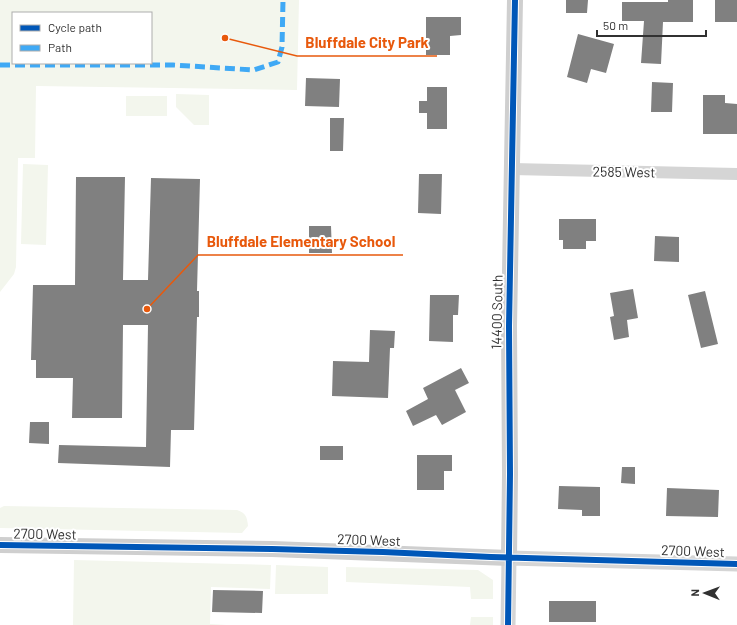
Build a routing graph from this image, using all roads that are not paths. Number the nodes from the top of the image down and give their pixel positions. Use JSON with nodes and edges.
{"nodes":[{"id":1,"x":515,"y":0,"type":"edge"},
{"id":2,"x":512,"y":169,"type":"junction"},
{"id":3,"x":737,"y":174,"type":"edge"},
{"id":4,"x":0,"y":545,"type":"edge"},
{"id":5,"x":509,"y":558,"type":"junction"},
{"id":6,"x":737,"y":564,"type":"edge"},
{"id":7,"x":508,"y":625,"type":"edge"}],
"edges":[{"from":1,"to":2,"type":"main road","name":"14400 South"},
{"from":2,"to":3,"type":"street","name":"2585 West"},
{"from":2,"to":5,"type":"main road","name":"14400 South"},
{"from":4,"to":5,"type":"main road","name":"2700 West"},
{"from":5,"to":6,"type":"street","name":"2700 West"},
{"from":5,"to":7,"type":"street","name":"14400 South"}]}
